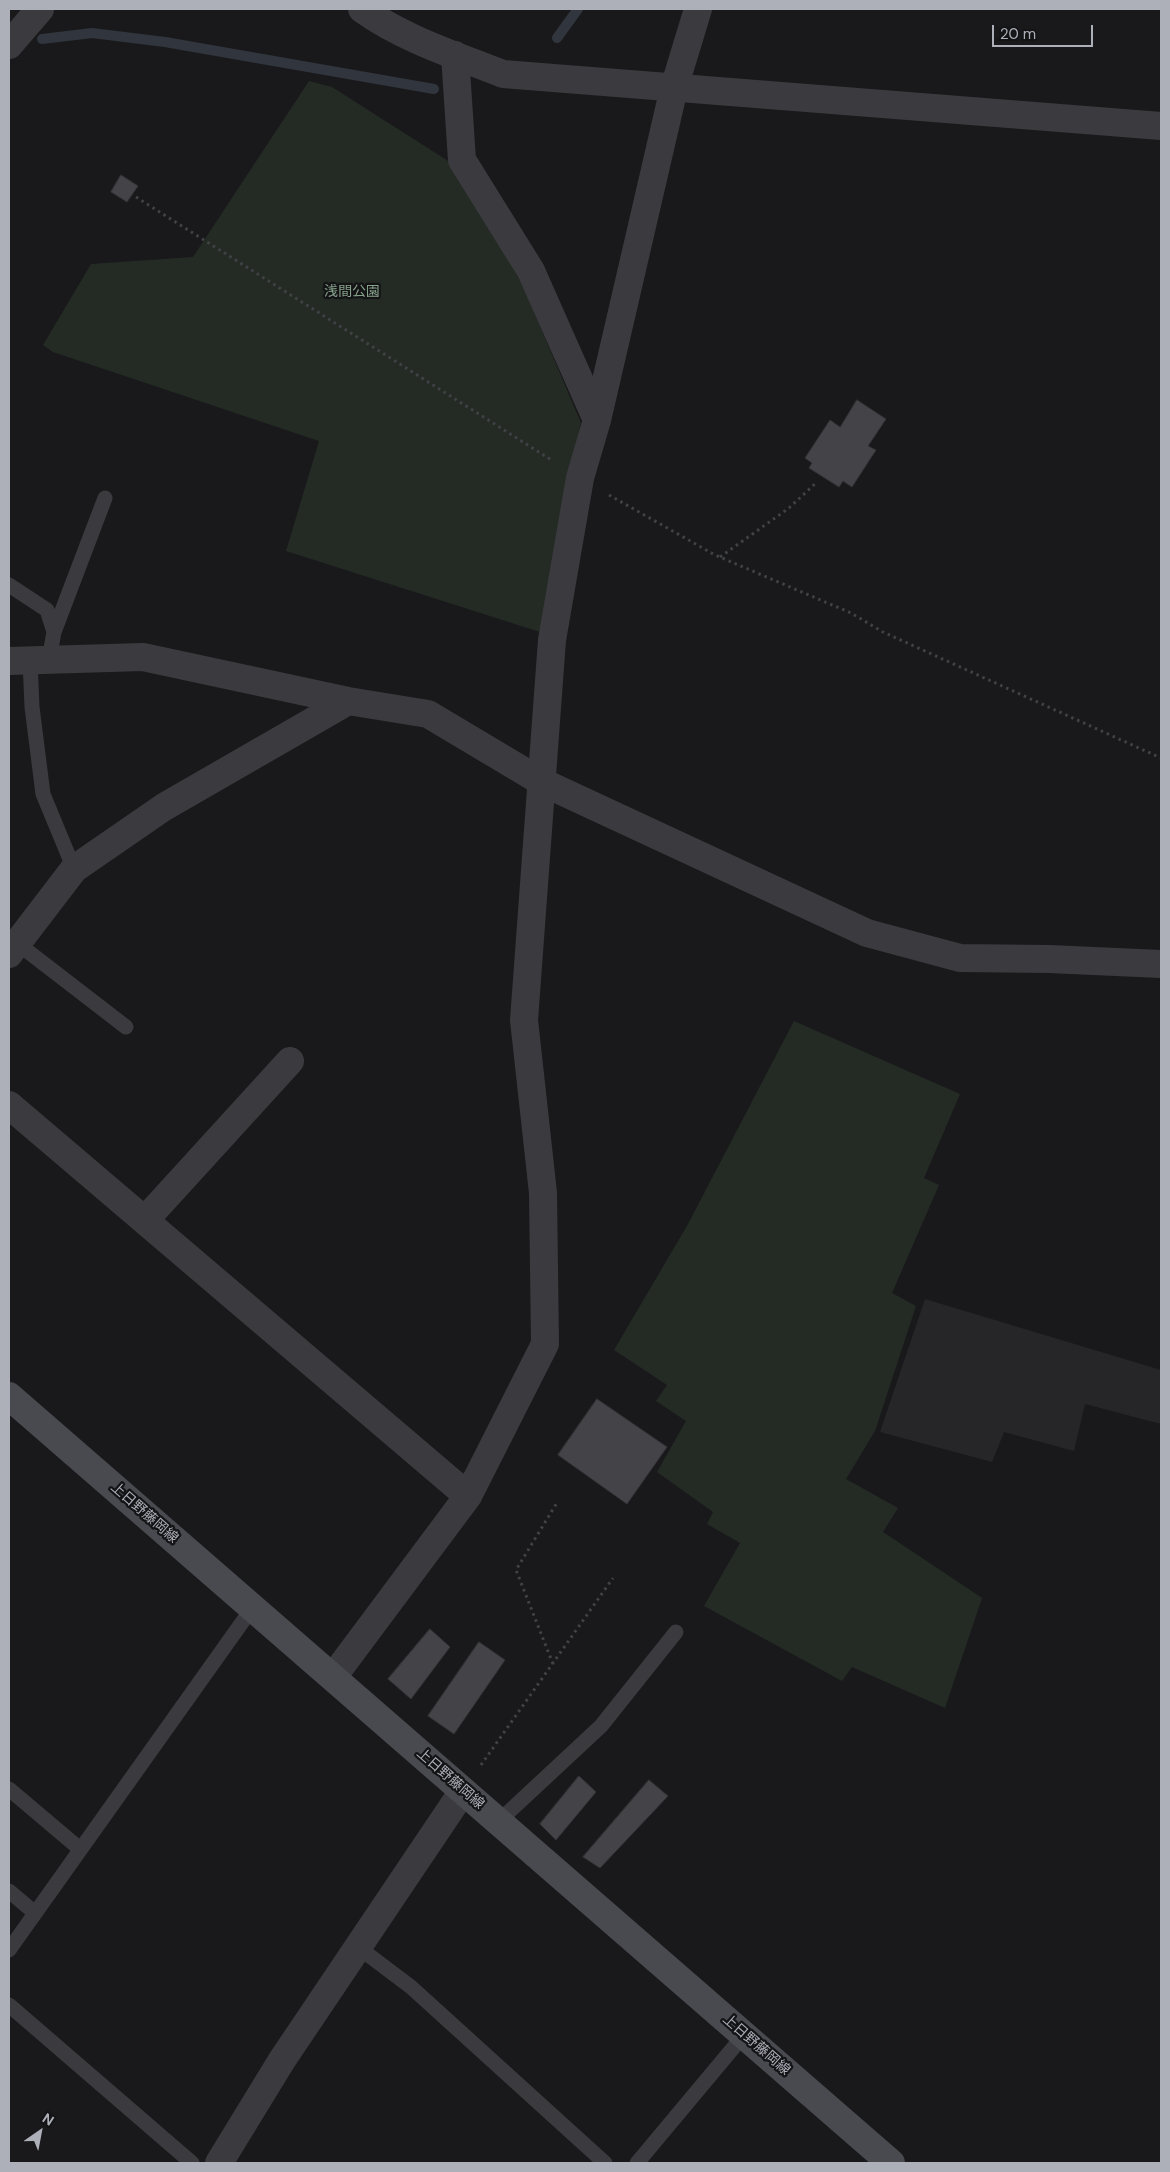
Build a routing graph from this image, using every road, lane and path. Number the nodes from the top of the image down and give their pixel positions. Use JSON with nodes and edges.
{"nodes":[{"id":1,"x":40,"y":9,"type":"edge"},
{"id":2,"x":362,"y":9,"type":"edge"},
{"id":3,"x":698,"y":9,"type":"edge"},
{"id":4,"x":9,"y":45,"type":"edge"},
{"id":5,"x":455,"y":55,"type":"junction"},
{"id":6,"x":674,"y":88,"type":"junction"},
{"id":7,"x":1161,"y":126,"type":"edge"},
{"id":8,"x":136,"y":197,"type":"dead end"},
{"id":9,"x":596,"y":420,"type":"junction"},
{"id":10,"x":580,"y":478,"type":"junction"},
{"id":11,"x":817,"y":482,"type":"dead end"},
{"id":12,"x":105,"y":498,"type":"dead end"},
{"id":13,"x":720,"y":558,"type":"junction"},
{"id":14,"x":9,"y":586,"type":"edge"},
{"id":15,"x":54,"y":632,"type":"junction"},
{"id":16,"x":29,"y":660,"type":"edge"},
{"id":17,"x":348,"y":701,"type":"junction"},
{"id":18,"x":1161,"y":758,"type":"edge"},
{"id":19,"x":542,"y":782,"type":"junction"},
{"id":20,"x":74,"y":869,"type":"junction"},
{"id":21,"x":13,"y":949,"type":"edge"},
{"id":22,"x":1161,"y":964,"type":"edge"},
{"id":23,"x":126,"y":1028,"type":"dead end"},
{"id":24,"x":290,"y":1061,"type":"dead end"},
{"id":25,"x":9,"y":1105,"type":"edge"},
{"id":26,"x":145,"y":1220,"type":"junction"},
{"id":27,"x":9,"y":1396,"type":"edge"},
{"id":28,"x":468,"y":1496,"type":"junction"},
{"id":29,"x":558,"y":1502,"type":"dead end"},
{"id":30,"x":613,"y":1578,"type":"dead end"},
{"id":31,"x":253,"y":1607,"type":"junction"},
{"id":32,"x":676,"y":1632,"type":"dead end"},
{"id":33,"x":553,"y":1664,"type":"junction"},
{"id":34,"x":333,"y":1677,"type":"junction"},
{"id":35,"x":9,"y":1789,"type":"edge"},
{"id":36,"x":463,"y":1791,"type":"junction"},
{"id":37,"x":499,"y":1821,"type":"junction"},
{"id":38,"x":80,"y":1849,"type":"junction"},
{"id":39,"x":9,"y":1891,"type":"edge"},
{"id":40,"x":35,"y":1913,"type":"junction"},
{"id":41,"x":358,"y":1947,"type":"junction"},
{"id":42,"x":9,"y":1950,"type":"edge"},
{"id":43,"x":9,"y":2005,"type":"edge"},
{"id":44,"x":744,"y":2034,"type":"junction"},
{"id":45,"x":192,"y":2163,"type":"edge"},
{"id":46,"x":219,"y":2163,"type":"edge"},
{"id":47,"x":605,"y":2163,"type":"edge"},
{"id":48,"x":637,"y":2163,"type":"edge"},
{"id":49,"x":891,"y":2163,"type":"edge"}],
"edges":[{"from":1,"to":4,"type":"street"},
{"from":2,"to":5,"type":"street"},
{"from":3,"to":6,"type":"street"},
{"from":5,"to":6,"type":"street"},
{"from":5,"to":9,"type":"street"},
{"from":6,"to":7,"type":"street"},
{"from":6,"to":9,"type":"street"},
{"from":8,"to":10,"type":"path"},
{"from":9,"to":10,"type":"street"},
{"from":10,"to":13,"type":"path"},
{"from":10,"to":19,"type":"street"},
{"from":11,"to":13,"type":"path"},
{"from":12,"to":15,"type":"lane"},
{"from":13,"to":18,"type":"path"},
{"from":14,"to":15,"type":"lane"},
{"from":15,"to":16,"type":"lane"},
{"from":16,"to":17,"type":"street"},
{"from":16,"to":20,"type":"lane"},
{"from":17,"to":19,"type":"street"},
{"from":17,"to":20,"type":"street"},
{"from":19,"to":22,"type":"street"},
{"from":19,"to":28,"type":"street"},
{"from":20,"to":21,"type":"street"},
{"from":21,"to":23,"type":"lane"},
{"from":24,"to":26,"type":"street"},
{"from":25,"to":26,"type":"street"},
{"from":26,"to":28,"type":"street"},
{"from":27,"to":31,"type":"main road","name":"上日野藤岡線"},
{"from":28,"to":34,"type":"street"},
{"from":29,"to":33,"type":"path"},
{"from":30,"to":33,"type":"path"},
{"from":31,"to":34,"type":"main road","name":"上日野藤岡線"},
{"from":31,"to":38,"type":"lane"},
{"from":32,"to":37,"type":"lane"},
{"from":33,"to":36,"type":"path"},
{"from":34,"to":36,"type":"main road","name":"上日野藤岡線"},
{"from":35,"to":38,"type":"lane"},
{"from":36,"to":37,"type":"main road","name":"上日野藤岡線"},
{"from":36,"to":41,"type":"street"},
{"from":37,"to":44,"type":"main road","name":"上日野藤岡線"},
{"from":38,"to":40,"type":"lane"},
{"from":39,"to":40,"type":"lane"},
{"from":40,"to":42,"type":"lane"},
{"from":41,"to":46,"type":"street"},
{"from":41,"to":47,"type":"lane"},
{"from":43,"to":45,"type":"lane"},
{"from":44,"to":48,"type":"lane"},
{"from":44,"to":49,"type":"main road","name":"上日野藤岡線"}]}
